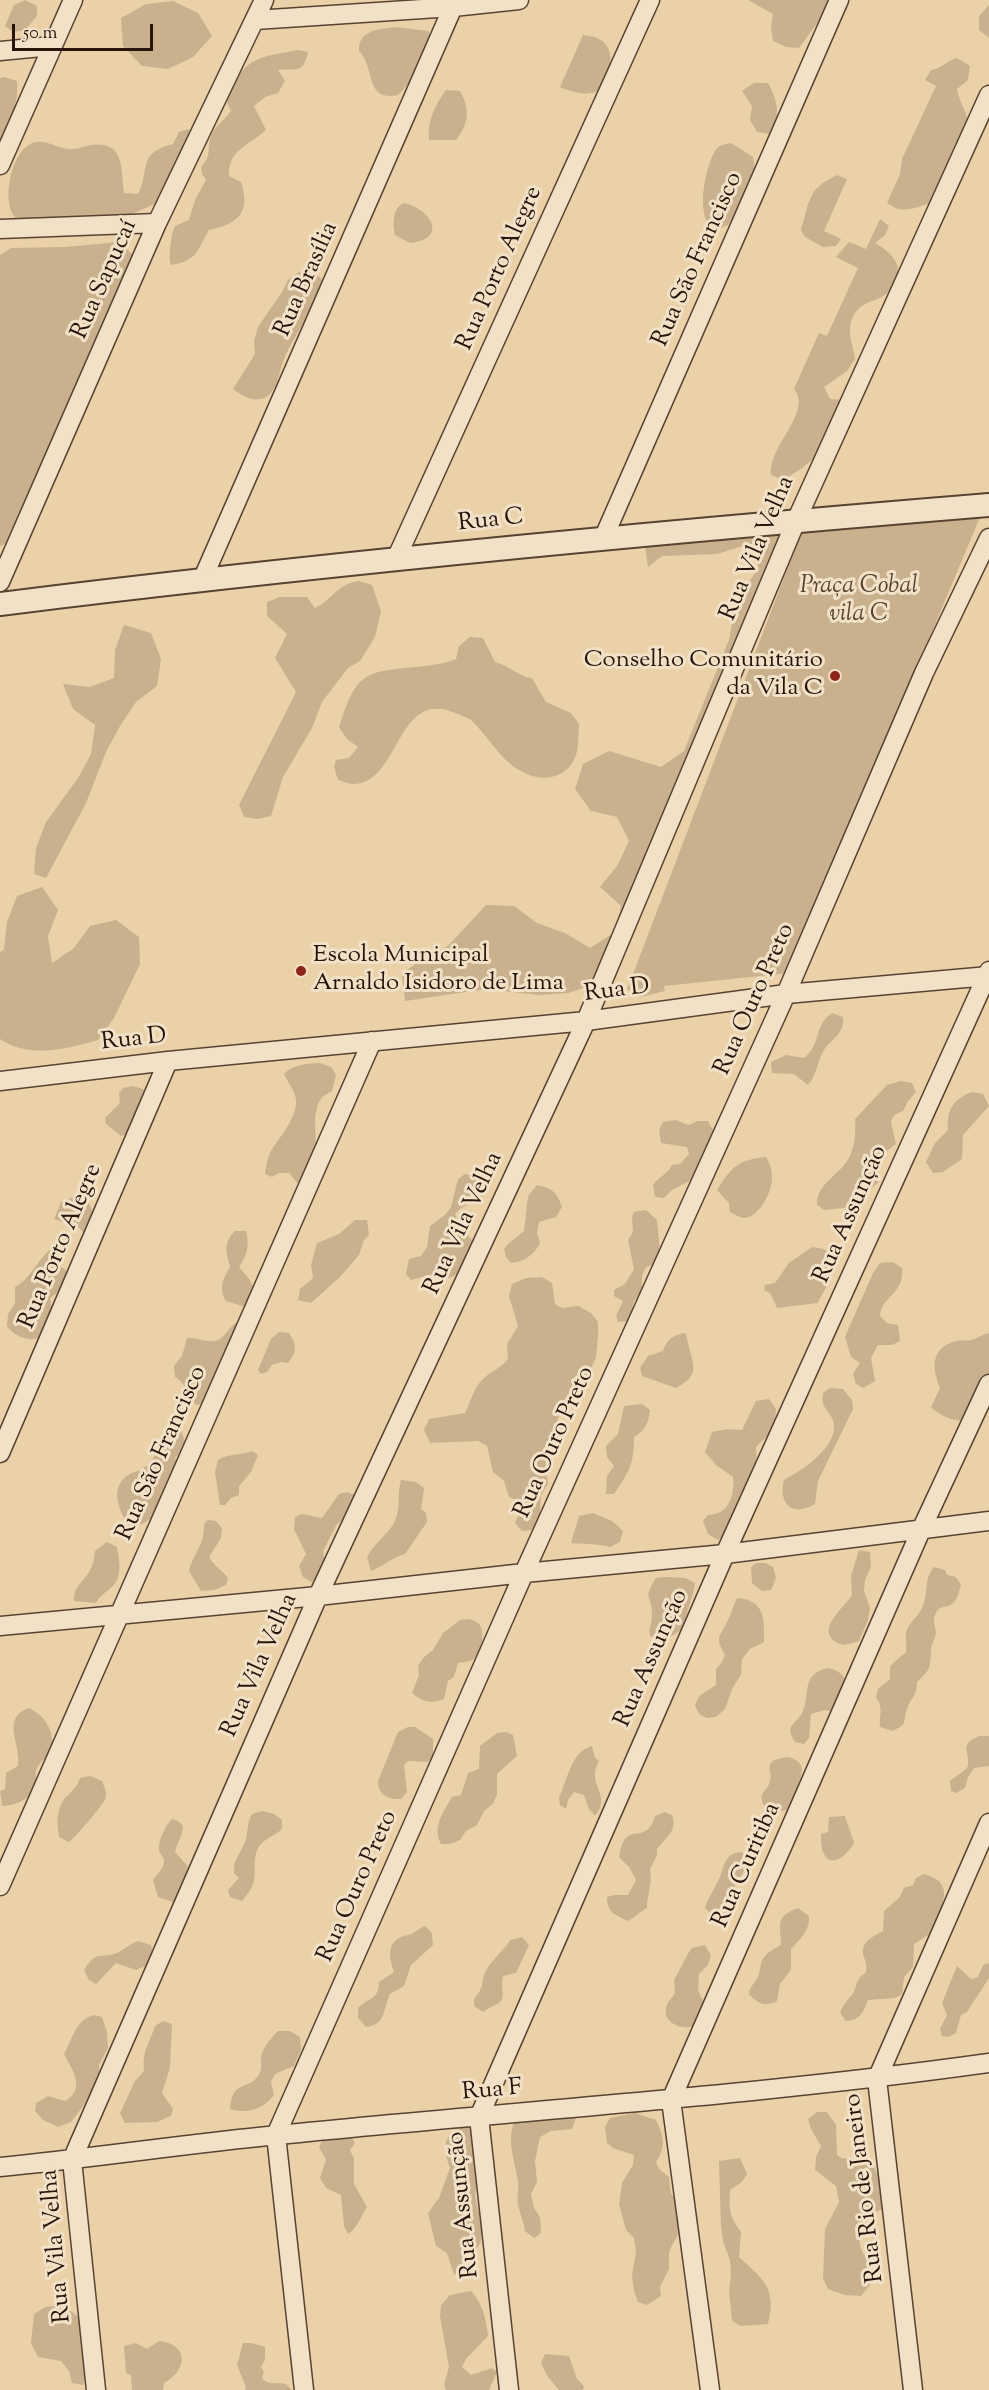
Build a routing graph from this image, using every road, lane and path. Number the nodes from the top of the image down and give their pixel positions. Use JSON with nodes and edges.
{"nodes":[{"id":1,"x":74,"y":0,"type":"edge"},
{"id":2,"x":264,"y":0,"type":"edge"},
{"id":3,"x":519,"y":0,"type":"edge"},
{"id":4,"x":650,"y":0,"type":"edge"},
{"id":5,"x":838,"y":0,"type":"edge"},
{"id":6,"x":455,"y":3,"type":"edge"},
{"id":7,"x":255,"y":20,"type":"junction"},
{"id":8,"x":52,"y":46,"type":"junction"},
{"id":9,"x":0,"y":51,"type":"edge"},
{"id":10,"x":989,"y":95,"type":"edge"},
{"id":11,"x":0,"y":165,"type":"edge"},
{"id":12,"x":157,"y":222,"type":"junction"},
{"id":13,"x":0,"y":229,"type":"edge"},
{"id":14,"x":989,"y":505,"type":"edge"},
{"id":15,"x":796,"y":521,"type":"junction"},
{"id":16,"x":603,"y":538,"type":"junction"},
{"id":17,"x":989,"y":538,"type":"edge"},
{"id":18,"x":396,"y":559,"type":"junction"},
{"id":19,"x":203,"y":578,"type":"junction"},
{"id":20,"x":0,"y":582,"type":"edge"},
{"id":21,"x":0,"y":604,"type":"edge"},
{"id":22,"x":988,"y":975,"type":"edge"},
{"id":23,"x":786,"y":994,"type":"junction"},
{"id":24,"x":586,"y":1021,"type":"junction"},
{"id":25,"x":372,"y":1041,"type":"junction"},
{"id":26,"x":168,"y":1061,"type":"junction"},
{"id":27,"x":0,"y":1081,"type":"edge"},
{"id":28,"x":989,"y":1384,"type":"edge"},
{"id":29,"x":0,"y":1453,"type":"edge"},
{"id":30,"x":989,"y":1521,"type":"edge"},
{"id":31,"x":922,"y":1528,"type":"junction"},
{"id":32,"x":725,"y":1554,"type":"junction"},
{"id":33,"x":524,"y":1573,"type":"junction"},
{"id":34,"x":318,"y":1596,"type":"junction"},
{"id":35,"x":118,"y":1614,"type":"junction"},
{"id":36,"x":0,"y":1626,"type":"edge"},
{"id":37,"x":989,"y":1822,"type":"edge"},
{"id":38,"x":0,"y":1886,"type":"edge"},
{"id":39,"x":989,"y":2063,"type":"edge"},
{"id":40,"x":877,"y":2079,"type":"junction"},
{"id":41,"x":671,"y":2100,"type":"junction"},
{"id":42,"x":479,"y":2117,"type":"junction"},
{"id":43,"x":276,"y":2135,"type":"junction"},
{"id":44,"x":72,"y":2160,"type":"junction"},
{"id":45,"x":0,"y":2167,"type":"edge"},
{"id":46,"x":96,"y":2390,"type":"edge"},
{"id":47,"x":304,"y":2390,"type":"edge"},
{"id":48,"x":509,"y":2390,"type":"edge"},
{"id":49,"x":710,"y":2390,"type":"edge"},
{"id":50,"x":913,"y":2390,"type":"edge"}],
"edges":[{"from":1,"to":8,"type":"street"},
{"from":2,"to":7,"type":"street","name":"Rua Sapucaí"},
{"from":3,"to":6,"type":"street"},
{"from":4,"to":18,"type":"street","name":"Rua Porto Alegre"},
{"from":5,"to":16,"type":"street","name":"Rua São Francisco"},
{"from":6,"to":7,"type":"street"},
{"from":6,"to":19,"type":"street","name":"Rua Brasília"},
{"from":7,"to":12,"type":"street","name":"Rua Sapucaí"},
{"from":8,"to":9,"type":"street"},
{"from":8,"to":11,"type":"street"},
{"from":10,"to":15,"type":"street","name":"Rua Vila Velha"},
{"from":12,"to":13,"type":"street"},
{"from":12,"to":20,"type":"street","name":"Rua Sapucaí"},
{"from":14,"to":15,"type":"street","name":"Rua C"},
{"from":15,"to":16,"type":"street","name":"Rua C"},
{"from":15,"to":24,"type":"street","name":"Rua Vila Velha"},
{"from":16,"to":18,"type":"street","name":"Rua C"},
{"from":17,"to":23,"type":"street","name":"Rua Ouro Preto"},
{"from":18,"to":19,"type":"street","name":"Rua C"},
{"from":19,"to":21,"type":"street","name":"Rua C"},
{"from":22,"to":23,"type":"street","name":"Rua D"},
{"from":22,"to":32,"type":"street","name":"Rua Assunção"},
{"from":23,"to":24,"type":"street","name":"Rua D"},
{"from":23,"to":33,"type":"street","name":"Rua Ouro Preto"},
{"from":24,"to":25,"type":"street","name":"Rua D"},
{"from":24,"to":34,"type":"street","name":"Rua Vila Velha"},
{"from":25,"to":26,"type":"street","name":"Rua D"},
{"from":25,"to":35,"type":"street","name":"Rua São Francisco"},
{"from":26,"to":27,"type":"street","name":"Rua D"},
{"from":26,"to":29,"type":"street","name":"Rua Porto Alegre"},
{"from":28,"to":31,"type":"street","name":"Rua Curitiba"},
{"from":30,"to":31,"type":"street"},
{"from":31,"to":32,"type":"street"},
{"from":31,"to":41,"type":"street","name":"Rua Curitiba"},
{"from":32,"to":33,"type":"street"},
{"from":32,"to":42,"type":"street","name":"Rua Assunção"},
{"from":33,"to":34,"type":"street"},
{"from":33,"to":43,"type":"street","name":"Rua Ouro Preto"},
{"from":34,"to":35,"type":"street"},
{"from":34,"to":44,"type":"street","name":"Rua Vila Velha"},
{"from":35,"to":36,"type":"street"},
{"from":35,"to":38,"type":"street","name":"Rua São Francisco"},
{"from":37,"to":40,"type":"street","name":"Rua Rio de Janeiro"},
{"from":39,"to":40,"type":"street","name":"Rua F"},
{"from":40,"to":41,"type":"street","name":"Rua F"},
{"from":40,"to":50,"type":"street","name":"Rua Rio de Janeiro"},
{"from":41,"to":42,"type":"street","name":"Rua F"},
{"from":41,"to":49,"type":"street"},
{"from":42,"to":43,"type":"street","name":"Rua F"},
{"from":42,"to":48,"type":"street","name":"Rua Assunção"},
{"from":43,"to":44,"type":"street","name":"Rua F"},
{"from":43,"to":47,"type":"street"},
{"from":44,"to":45,"type":"street","name":"Rua F"},
{"from":44,"to":46,"type":"street","name":"Rua Vila Velha"}]}
